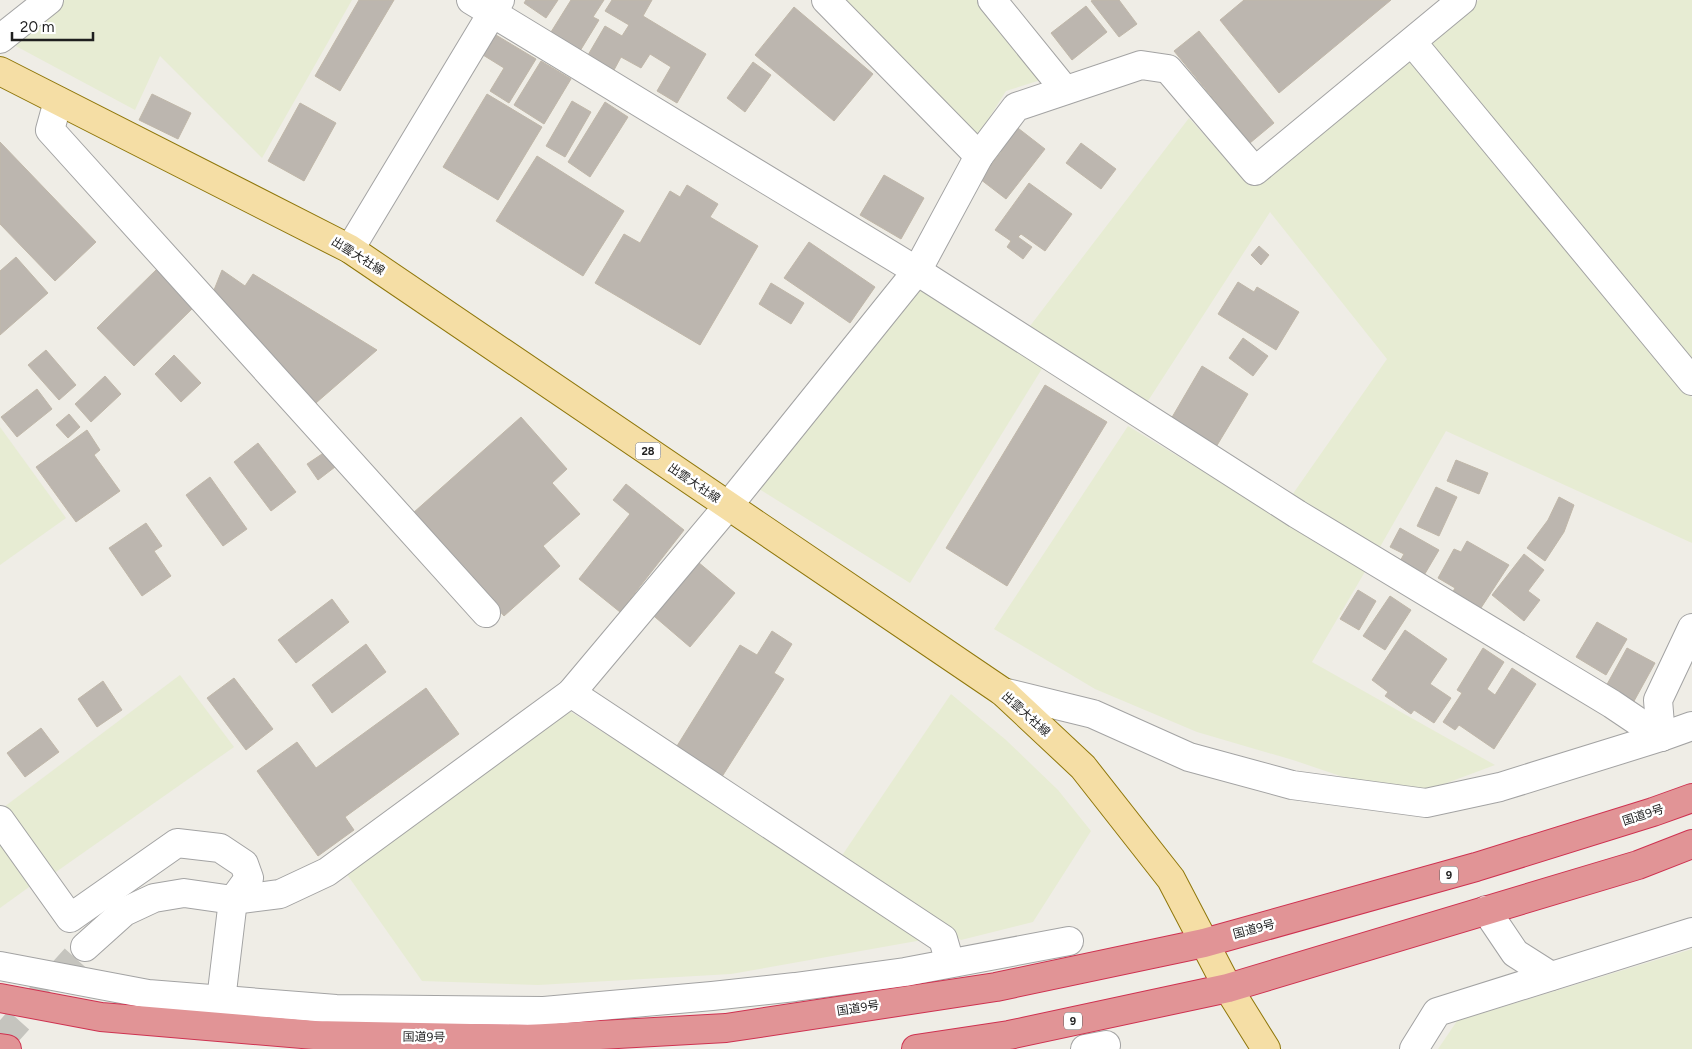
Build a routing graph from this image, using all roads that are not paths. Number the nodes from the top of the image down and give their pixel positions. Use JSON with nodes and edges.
{"nodes":[{"id":1,"x":49,"y":0,"type":"edge"},
{"id":2,"x":826,"y":0,"type":"edge"},
{"id":3,"x":992,"y":0,"type":"edge"},
{"id":4,"x":1462,"y":0,"type":"edge"},
{"id":5,"x":487,"y":4,"type":"edge"},
{"id":6,"x":0,"y":39,"type":"edge"},
{"id":7,"x":1412,"y":42,"type":"junction"},
{"id":8,"x":0,"y":71,"type":"edge"},
{"id":9,"x":1066,"y":90,"type":"junction"},
{"id":10,"x":58,"y":100,"type":"junction"},
{"id":11,"x":979,"y":156,"type":"junction"},
{"id":12,"x":350,"y":249,"type":"junction"},
{"id":13,"x":917,"y":271,"type":"junction"},
{"id":14,"x":1692,"y":381,"type":"edge"},
{"id":15,"x":728,"y":506,"type":"junction"},
{"id":16,"x":486,"y":613,"type":"dead end"},
{"id":17,"x":1692,"y":628,"type":"edge"},
{"id":18,"x":1003,"y":692,"type":"junction"},
{"id":19,"x":571,"y":693,"type":"junction"},
{"id":20,"x":1692,"y":726,"type":"edge"},
{"id":21,"x":1661,"y":737,"type":"junction"},
{"id":22,"x":1692,"y":798,"type":"edge"},
{"id":23,"x":0,"y":820,"type":"edge"},
{"id":24,"x":1692,"y":844,"type":"edge"},
{"id":25,"x":233,"y":900,"type":"junction"},
{"id":26,"x":1486,"y":910,"type":"junction"},
{"id":27,"x":1692,"y":932,"type":"edge"},
{"id":28,"x":1069,"y":941,"type":"dead end"},
{"id":29,"x":1204,"y":943,"type":"junction"},
{"id":30,"x":85,"y":947,"type":"tunnel mouth"},
{"id":31,"x":950,"y":963,"type":"junction"},
{"id":32,"x":0,"y":966,"type":"edge"},
{"id":33,"x":46,"y":974,"type":"junction"},
{"id":34,"x":1551,"y":976,"type":"junction"},
{"id":35,"x":1228,"y":988,"type":"junction"},
{"id":36,"x":712,"y":996,"type":"junction"},
{"id":37,"x":0,"y":997,"type":"edge"},
{"id":38,"x":221,"y":1000,"type":"junction"},
{"id":39,"x":768,"y":1021,"type":"junction"},
{"id":40,"x":1004,"y":1042,"type":"edge"},
{"id":41,"x":0,"y":1048,"type":"edge"},
{"id":42,"x":7,"y":1049,"type":"edge"},
{"id":43,"x":916,"y":1049,"type":"edge"},
{"id":44,"x":1266,"y":1049,"type":"edge"},
{"id":45,"x":1414,"y":1049,"type":"edge"}],
"edges":[{"from":1,"to":6,"type":"street"},
{"from":2,"to":11,"type":"street"},
{"from":3,"to":9,"type":"street"},
{"from":4,"to":7,"type":"street"},
{"from":5,"to":12,"type":"street"},
{"from":5,"to":13,"type":"street"},
{"from":7,"to":9,"type":"street"},
{"from":7,"to":14,"type":"street"},
{"from":8,"to":10,"type":"main road","name":"出雲大社線","number":"28"},
{"from":9,"to":11,"type":"street"},
{"from":10,"to":12,"type":"main road","name":"出雲大社線","number":"28"},
{"from":10,"to":16,"type":"street"},
{"from":11,"to":13,"type":"street"},
{"from":12,"to":15,"type":"main road","name":"出雲大社線","number":"28"},
{"from":13,"to":15,"type":"street"},
{"from":13,"to":21,"type":"street"},
{"from":15,"to":18,"type":"main road","name":"出雲大社線","number":"28"},
{"from":15,"to":19,"type":"street"},
{"from":17,"to":21,"type":"street"},
{"from":18,"to":21,"type":"street"},
{"from":18,"to":29,"type":"main road","name":"出雲大社線","number":"28"},
{"from":19,"to":25,"type":"street"},
{"from":19,"to":31,"type":"street"},
{"from":20,"to":21,"type":"street"},
{"from":22,"to":29,"type":"highway","name":"国道9号","number":"9"},
{"from":23,"to":25,"type":"street"},
{"from":24,"to":26,"type":"highway","number":"9"},
{"from":25,"to":30,"type":"street"},
{"from":25,"to":38,"type":"street"},
{"from":26,"to":34,"type":"street"},
{"from":26,"to":35,"type":"highway","number":"9"},
{"from":27,"to":34,"type":"street"},
{"from":28,"to":31,"type":"street"},
{"from":29,"to":35,"type":"main road","name":"出雲大社線","number":"28"},
{"from":29,"to":39,"type":"highway","name":"国道9号","number":"9"},
{"from":31,"to":36,"type":"street"},
{"from":32,"to":33,"type":"street"},
{"from":33,"to":37,"type":"street"},
{"from":33,"to":38,"type":"street"},
{"from":34,"to":45,"type":"street"},
{"from":35,"to":40,"type":"highway","number":"9"},
{"from":35,"to":44,"type":"main road","name":"出雲大社線"},
{"from":36,"to":38,"type":"street"},
{"from":36,"to":39,"type":"street"},
{"from":37,"to":39,"type":"highway","name":"国道9号","number":"9"},
{"from":40,"to":43,"type":"highway","number":"9"},
{"from":41,"to":42,"type":"highway"}]}
